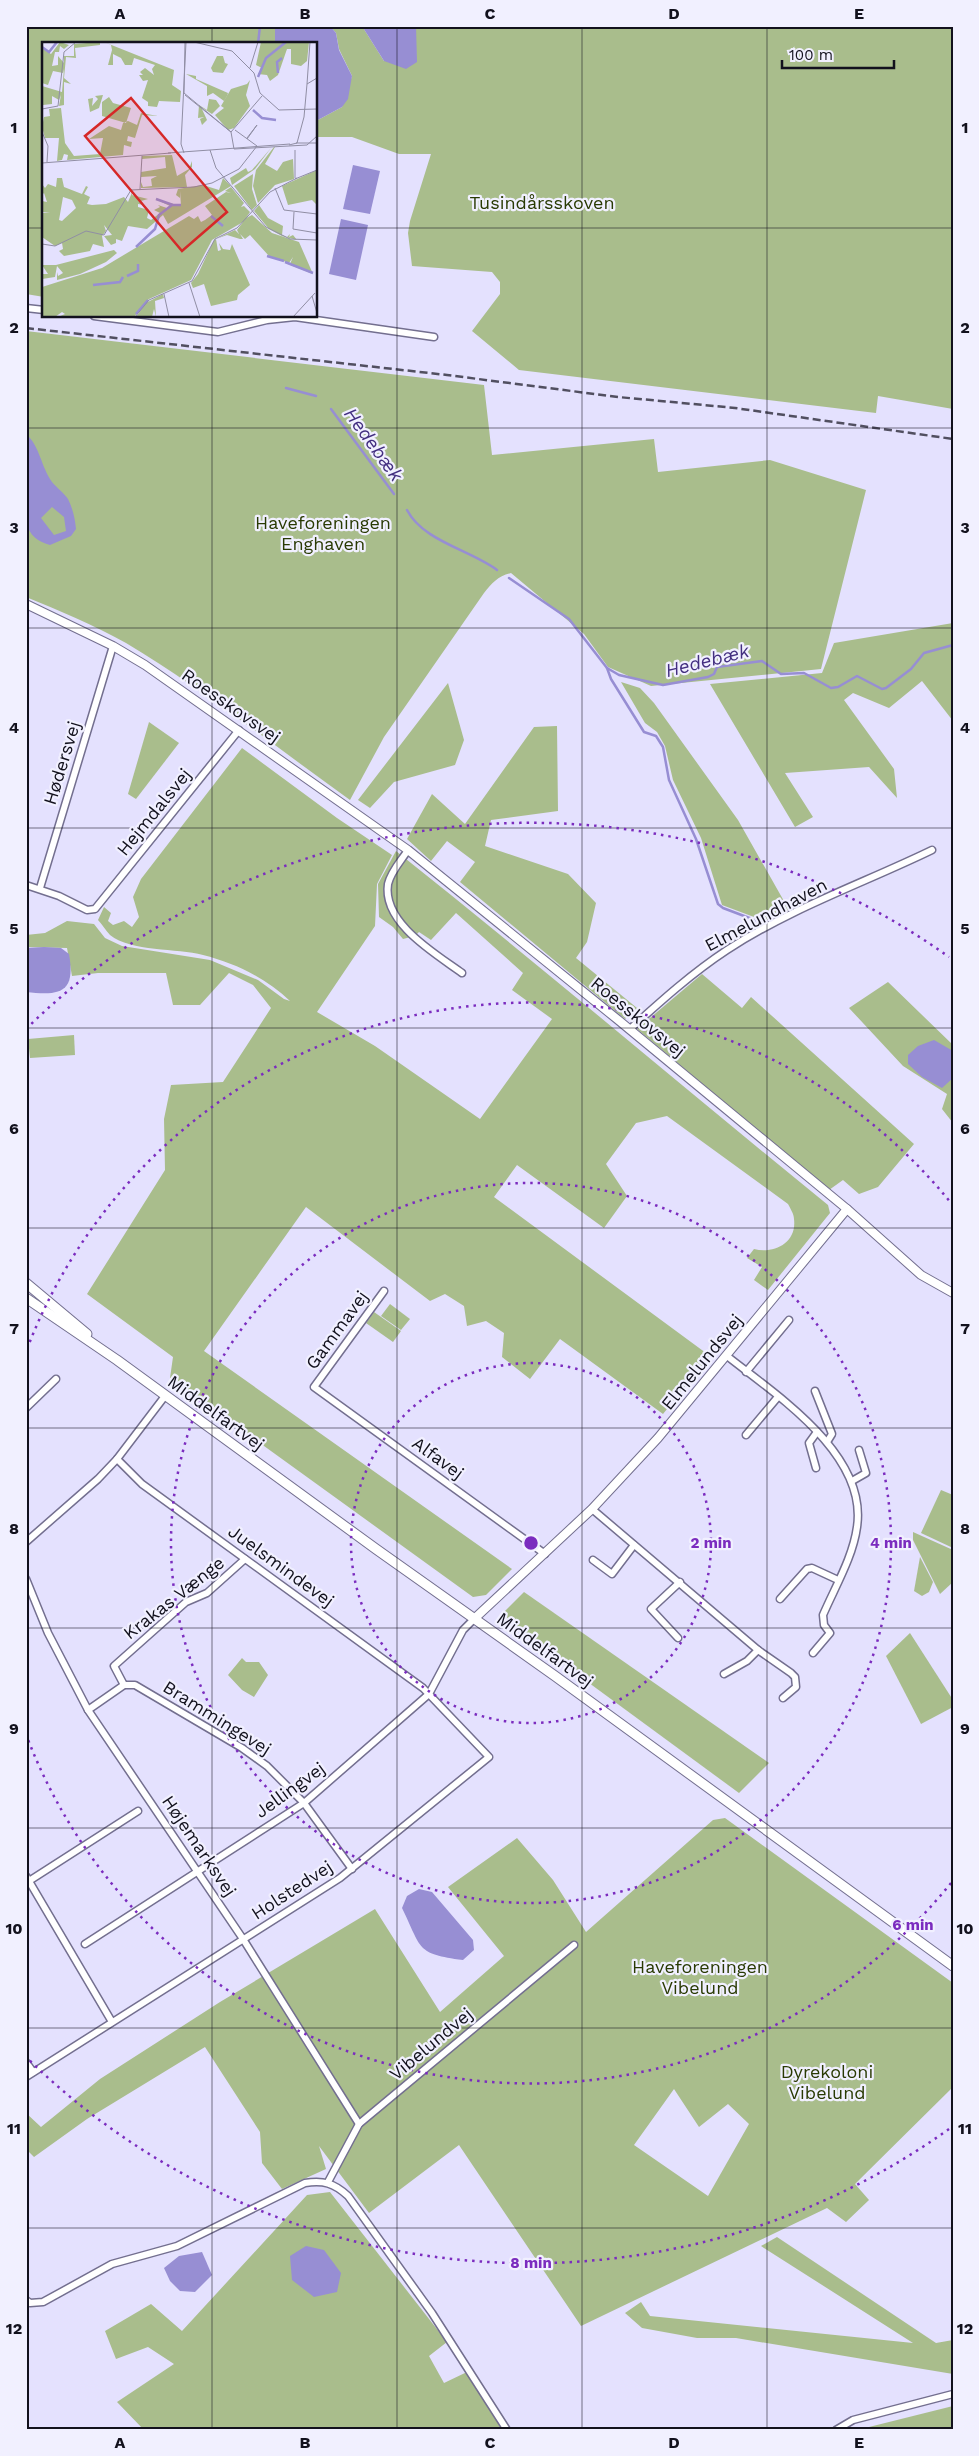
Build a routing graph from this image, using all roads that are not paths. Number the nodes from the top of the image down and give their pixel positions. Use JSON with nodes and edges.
{"nodes":[{"id":1,"x":26,"y":308,"type":"edge"},
{"id":2,"x":42,"y":310,"type":"edge"},
{"id":3,"x":110,"y":318,"type":"edge"},
{"id":4,"x":286,"y":318,"type":"edge"},
{"id":5,"x":302,"y":318,"type":"edge"},
{"id":6,"x":434,"y":337,"type":"dead end"},
{"id":7,"x":26,"y":604,"type":"edge"},
{"id":8,"x":113,"y":646,"type":"junction"},
{"id":9,"x":239,"y":730,"type":"junction"},
{"id":10,"x":408,"y":850,"type":"junction"},
{"id":11,"x":932,"y":850,"type":"dead end"},
{"id":12,"x":26,"y":885,"type":"edge"},
{"id":13,"x":40,"y":888,"type":"junction"},
{"id":14,"x":462,"y":973,"type":"dead end"},
{"id":15,"x":630,"y":1029,"type":"junction"},
{"id":16,"x":847,"y":1209,"type":"junction"},
{"id":17,"x":26,"y":1283,"type":"edge"},
{"id":18,"x":384,"y":1291,"type":"dead end"},
{"id":19,"x":953,"y":1293,"type":"edge"},
{"id":20,"x":26,"y":1298,"type":"edge"},
{"id":21,"x":789,"y":1320,"type":"dead end"},
{"id":22,"x":727,"y":1356,"type":"junction"},
{"id":23,"x":117,"y":1360,"type":"junction"},
{"id":24,"x":746,"y":1372,"type":"junction"},
{"id":25,"x":56,"y":1379,"type":"dead end"},
{"id":26,"x":314,"y":1387,"type":"joint"},
{"id":27,"x":815,"y":1391,"type":"dead end"},
{"id":28,"x":165,"y":1396,"type":"junction"},
{"id":29,"x":778,"y":1398,"type":"junction"},
{"id":30,"x":26,"y":1408,"type":"edge"},
{"id":31,"x":817,"y":1432,"type":"junction"},
{"id":32,"x":746,"y":1435,"type":"dead end"},
{"id":33,"x":826,"y":1442,"type":"junction"},
{"id":34,"x":859,"y":1450,"type":"dead end"},
{"id":35,"x":117,"y":1459,"type":"junction"},
{"id":36,"x":816,"y":1468,"type":"dead end"},
{"id":37,"x":852,"y":1481,"type":"junction"},
{"id":38,"x":592,"y":1509,"type":"junction"},
{"id":39,"x":26,"y":1542,"type":"edge"},
{"id":40,"x":634,"y":1544,"type":"junction"},
{"id":41,"x":545,"y":1554,"type":"junction"},
{"id":42,"x":245,"y":1559,"type":"junction"},
{"id":43,"x":593,"y":1560,"type":"dead end"},
{"id":44,"x":26,"y":1579,"type":"edge"},
{"id":45,"x":838,"y":1580,"type":"junction"},
{"id":46,"x":680,"y":1582,"type":"junction"},
{"id":47,"x":780,"y":1599,"type":"dead end"},
{"id":48,"x":474,"y":1619,"type":"junction"},
{"id":49,"x":678,"y":1638,"type":"dead end"},
{"id":50,"x":758,"y":1650,"type":"junction"},
{"id":51,"x":813,"y":1653,"type":"dead end"},
{"id":52,"x":724,"y":1674,"type":"dead end"},
{"id":53,"x":124,"y":1685,"type":"junction"},
{"id":54,"x":429,"y":1694,"type":"junction"},
{"id":55,"x":783,"y":1698,"type":"dead end"},
{"id":56,"x":88,"y":1710,"type":"junction"},
{"id":57,"x":304,"y":1803,"type":"junction"},
{"id":58,"x":138,"y":1811,"type":"dead end"},
{"id":59,"x":352,"y":1869,"type":"junction"},
{"id":60,"x":198,"y":1871,"type":"junction"},
{"id":61,"x":28,"y":1878,"type":"edge"},
{"id":62,"x":243,"y":1939,"type":"junction"},
{"id":63,"x":85,"y":1944,"type":"dead end"},
{"id":64,"x":574,"y":1945,"type":"dead end"},
{"id":65,"x":953,"y":1966,"type":"edge"},
{"id":66,"x":112,"y":2022,"type":"junction"},
{"id":67,"x":26,"y":2062,"type":"edge"},
{"id":68,"x":33,"y":2072,"type":"junction"},
{"id":69,"x":26,"y":2077,"type":"edge"},
{"id":70,"x":359,"y":2124,"type":"junction"},
{"id":71,"x":328,"y":2182,"type":"junction"},
{"id":72,"x":26,"y":2300,"type":"edge"},
{"id":73,"x":953,"y":2394,"type":"edge"},
{"id":74,"x":507,"y":2430,"type":"edge"},
{"id":75,"x":836,"y":2430,"type":"edge"}],
"edges":[{"from":1,"to":2,"type":"street"},
{"from":3,"to":4,"type":"street"},
{"from":5,"to":6,"type":"street"},
{"from":7,"to":8,"type":"street","name":"Roesskovsvej"},
{"from":8,"to":9,"type":"street","name":"Roesskovsvej"},
{"from":8,"to":13,"type":"street","name":"Hødersvej"},
{"from":9,"to":10,"type":"street","name":"Roesskovsvej"},
{"from":9,"to":13,"type":"street","name":"Hejmdalsvej"},
{"from":10,"to":14,"type":"street"},
{"from":10,"to":15,"type":"street","name":"Roesskovsvej"},
{"from":11,"to":15,"type":"street","name":"Elmelundhaven"},
{"from":12,"to":13,"type":"street"},
{"from":15,"to":16,"type":"street","name":"Roesskovsvej"},
{"from":16,"to":19,"type":"street"},
{"from":16,"to":22,"type":"street","name":"Elmelundsvej"},
{"from":17,"to":23,"type":"main road","name":"Middelfartvej"},
{"from":18,"to":26,"type":"street","name":"Gammavej"},
{"from":20,"to":23,"type":"main road","name":"Middelfartvej"},
{"from":21,"to":24,"type":"street"},
{"from":22,"to":24,"type":"street"},
{"from":22,"to":38,"type":"street","name":"Elmelundsvej"},
{"from":23,"to":28,"type":"main road","name":"Middelfartvej"},
{"from":24,"to":29,"type":"street"},
{"from":25,"to":30,"type":"street"},
{"from":26,"to":41,"type":"street","name":"Alfavej"},
{"from":27,"to":33,"type":"street"},
{"from":28,"to":35,"type":"street"},
{"from":28,"to":48,"type":"main road","name":"Middelfartvej"},
{"from":29,"to":31,"type":"street"},
{"from":29,"to":32,"type":"street"},
{"from":31,"to":33,"type":"street"},
{"from":31,"to":36,"type":"street"},
{"from":33,"to":37,"type":"street"},
{"from":34,"to":37,"type":"street"},
{"from":35,"to":39,"type":"street"},
{"from":35,"to":42,"type":"street","name":"Juelsmindevej"},
{"from":37,"to":45,"type":"street"},
{"from":38,"to":40,"type":"street"},
{"from":38,"to":41,"type":"street","name":"Elmelundsvej"},
{"from":40,"to":43,"type":"street"},
{"from":40,"to":46,"type":"street"},
{"from":41,"to":48,"type":"street","name":"Elmelundsvej"},
{"from":42,"to":53,"type":"street","name":"Krakas Vænge"},
{"from":42,"to":54,"type":"street","name":"Juelsmindevej"},
{"from":44,"to":56,"type":"street","name":"Højemarksvej"},
{"from":45,"to":47,"type":"street"},
{"from":45,"to":51,"type":"street"},
{"from":46,"to":49,"type":"street"},
{"from":46,"to":50,"type":"street"},
{"from":48,"to":54,"type":"street","name":"Jellingvej"},
{"from":48,"to":65,"type":"main road","name":"Middelfartvej"},
{"from":50,"to":52,"type":"street"},
{"from":50,"to":55,"type":"street"},
{"from":53,"to":56,"type":"street"},
{"from":53,"to":57,"type":"street","name":"Brammingevej"},
{"from":54,"to":57,"type":"street","name":"Jellingvej"},
{"from":54,"to":59,"type":"street","name":"Holstedvej"},
{"from":56,"to":60,"type":"street","name":"Højemarksvej"},
{"from":57,"to":59,"type":"street","name":"Brammingevej"},
{"from":57,"to":60,"type":"street","name":"Jellingvej"},
{"from":58,"to":61,"type":"street"},
{"from":59,"to":62,"type":"street","name":"Holstedvej"},
{"from":60,"to":62,"type":"street","name":"Højemarksvej"},
{"from":60,"to":63,"type":"street","name":"Jellingvej"},
{"from":61,"to":66,"type":"street"},
{"from":62,"to":66,"type":"street","name":"Holstedvej"},
{"from":62,"to":70,"type":"street","name":"Højemarksvej"},
{"from":64,"to":70,"type":"street","name":"Vibelundvej"},
{"from":66,"to":68,"type":"street","name":"Holstedvej"},
{"from":67,"to":68,"type":"street"},
{"from":68,"to":69,"type":"street","name":"Holstedvej"},
{"from":70,"to":71,"type":"street","name":"Vibelundvej"},
{"from":71,"to":72,"type":"street"},
{"from":71,"to":74,"type":"street"},
{"from":73,"to":75,"type":"street"}]}
